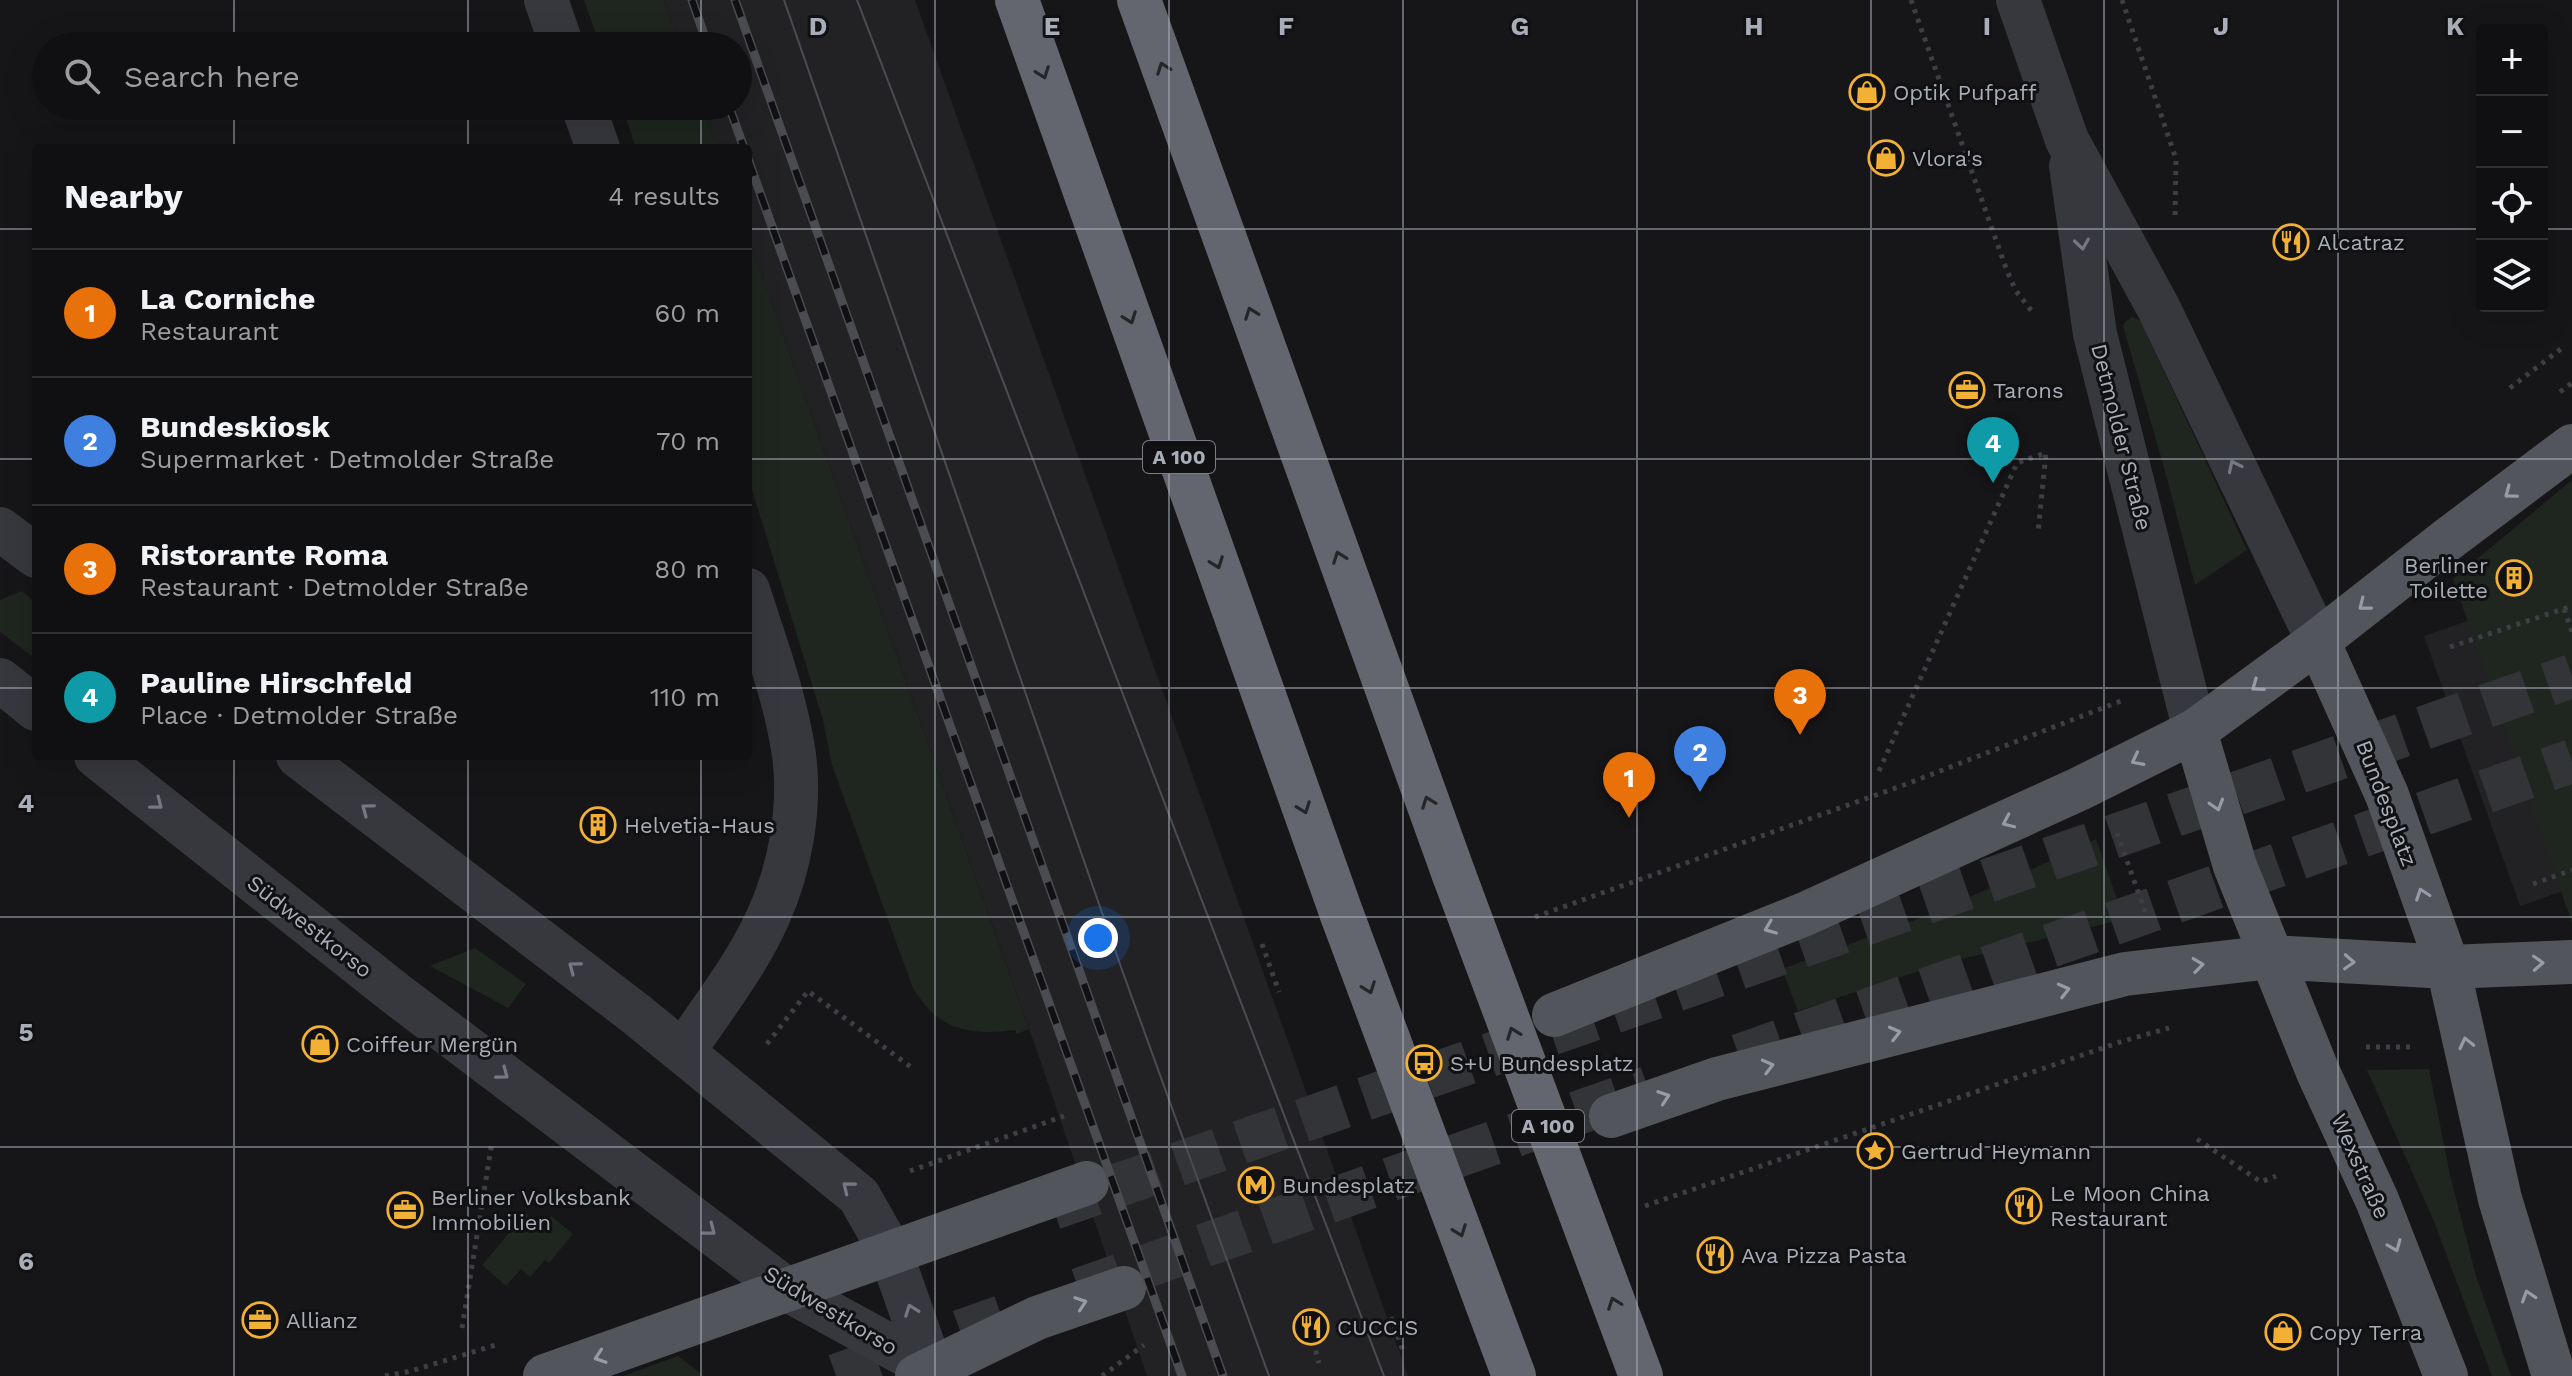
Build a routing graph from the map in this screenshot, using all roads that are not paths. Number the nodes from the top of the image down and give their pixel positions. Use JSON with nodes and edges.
{"nodes":[{"id":1,"x":546,"y":0,"type":"edge"},
{"id":2,"x":1017,"y":0,"type":"edge"},
{"id":3,"x":1139,"y":0,"type":"edge"},
{"id":4,"x":2018,"y":0,"type":"edge"},
{"id":5,"x":557,"y":32,"type":"edge"},
{"id":6,"x":588,"y":120,"type":"edge"},
{"id":7,"x":2067,"y":140,"type":"junction"},
{"id":8,"x":597,"y":144,"type":"edge"},
{"id":9,"x":2572,"y":446,"type":"edge"},
{"id":10,"x":0,"y":529,"type":"edge"},
{"id":11,"x":32,"y":553,"type":"edge"},
{"id":12,"x":752,"y":604,"type":"edge"},
{"id":13,"x":2318,"y":641,"type":"junction"},
{"id":14,"x":0,"y":680,"type":"edge"},
{"id":15,"x":32,"y":706,"type":"edge"},
{"id":16,"x":2195,"y":731,"type":"junction"},
{"id":17,"x":101,"y":760,"type":"edge"},
{"id":18,"x":303,"y":760,"type":"edge"},
{"id":19,"x":2271,"y":957,"type":"junction"},
{"id":20,"x":2572,"y":962,"type":"edge"},
{"id":21,"x":2448,"y":967,"type":"junction"},
{"id":22,"x":1554,"y":1015,"type":"dead end"},
{"id":23,"x":683,"y":1052,"type":"junction"},
{"id":24,"x":1611,"y":1116,"type":"tunnel mouth"},
{"id":25,"x":1087,"y":1183,"type":"tunnel mouth"},
{"id":26,"x":890,"y":1251,"type":"junction"},
{"id":27,"x":1124,"y":1288,"type":"tunnel mouth"},
{"id":28,"x":786,"y":1289,"type":"junction"},
{"id":29,"x":928,"y":1374,"type":"edge"},
{"id":30,"x":545,"y":1376,"type":"edge"},
{"id":31,"x":1514,"y":1376,"type":"edge"},
{"id":32,"x":1641,"y":1376,"type":"edge"},
{"id":33,"x":2446,"y":1376,"type":"edge"},
{"id":34,"x":2554,"y":1376,"type":"edge"}],
"edges":[{"from":1,"to":5,"type":"street"},
{"from":2,"to":31,"type":"highway","number":"A 100","one_way":true,"bridge":true},
{"from":32,"to":3,"type":"highway","number":"A 100","one_way":true,"bridge":true},
{"from":4,"to":7,"type":"street","name":"Detmolder Straße"},
{"from":6,"to":8,"type":"street"},
{"from":13,"to":7,"type":"street","name":"Detmolder Straße","one_way":true},
{"from":7,"to":16,"type":"street","name":"Detmolder Straße","one_way":true},
{"from":9,"to":13,"type":"main road","one_way":true},
{"from":10,"to":11,"type":"street"},
{"from":12,"to":23,"type":"street"},
{"from":13,"to":16,"type":"main road","one_way":true},
{"from":21,"to":13,"type":"main road","name":"Bundesplatz","one_way":true},
{"from":14,"to":15,"type":"street"},
{"from":16,"to":19,"type":"main road","one_way":true},
{"from":16,"to":22,"type":"main road","one_way":true},
{"from":17,"to":28,"type":"street","name":"Südwestkorso","one_way":true},
{"from":23,"to":18,"type":"street","name":"Südwestkorso","one_way":true},
{"from":19,"to":21,"type":"main road","one_way":true},
{"from":24,"to":19,"type":"main road","one_way":true},
{"from":19,"to":33,"type":"main road","name":"Wexstraße","one_way":true},
{"from":21,"to":20,"type":"main road","one_way":true},
{"from":34,"to":21,"type":"main road","one_way":true},
{"from":26,"to":23,"type":"street","name":"Südwestkorso","one_way":true},
{"from":25,"to":26,"type":"main road"},
{"from":26,"to":28,"type":"main road"},
{"from":29,"to":26,"type":"street","name":"Südwestkorso","one_way":true},
{"from":29,"to":27,"type":"main road","one_way":true},
{"from":28,"to":29,"type":"street","name":"Südwestkorso"},
{"from":28,"to":30,"type":"main road","one_way":true}]}
